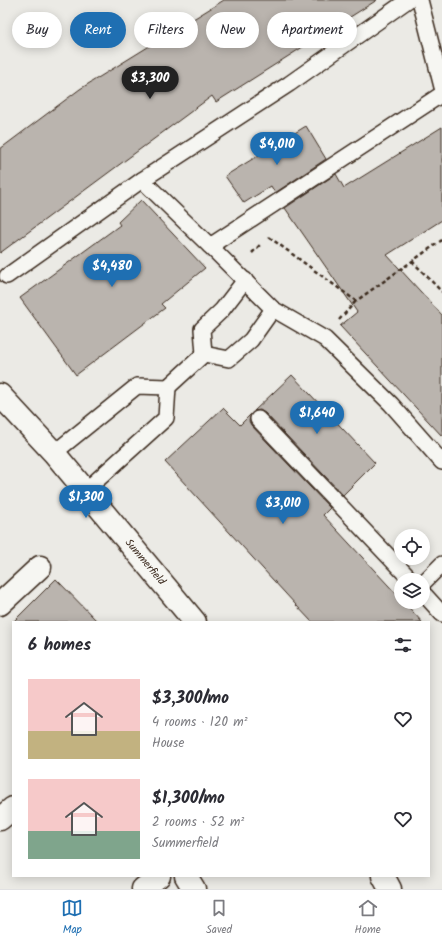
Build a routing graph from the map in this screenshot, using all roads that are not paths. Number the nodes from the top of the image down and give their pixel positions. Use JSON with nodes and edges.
{"nodes":[{"id":1,"x":408,"y":0,"type":"edge"},
{"id":2,"x":420,"y":0,"type":"edge"},
{"id":3,"x":442,"y":87,"type":"edge"},
{"id":4,"x":442,"y":94,"type":"edge"},
{"id":5,"x":142,"y":180,"type":"junction"},
{"id":6,"x":210,"y":246,"type":"junction"},
{"id":7,"x":7,"y":276,"type":"dead end"},
{"id":8,"x":245,"y":280,"type":"junction"},
{"id":9,"x":273,"y":309,"type":"junction"},
{"id":10,"x":204,"y":354,"type":"junction"},
{"id":11,"x":168,"y":386,"type":"junction"},
{"id":12,"x":0,"y":395,"type":"edge"},
{"id":13,"x":258,"y":419,"type":"dead end"},
{"id":14,"x":54,"y":453,"type":"junction"},
{"id":15,"x":442,"y":462,"type":"edge"},
{"id":16,"x":85,"y":491,"type":"junction"},
{"id":17,"x":442,"y":564,"type":"edge"},
{"id":18,"x":40,"y":567,"type":"dead end"},
{"id":19,"x":404,"y":573,"type":"edge"},
{"id":20,"x":430,"y":576,"type":"edge"},
{"id":21,"x":430,"y":601,"type":"edge"},
{"id":22,"x":0,"y":604,"type":"edge"},
{"id":23,"x":442,"y":614,"type":"edge"},
{"id":24,"x":195,"y":621,"type":"edge"},
{"id":25,"x":12,"y":809,"type":"edge"},
{"id":26,"x":0,"y":819,"type":"edge"},
{"id":27,"x":158,"y":877,"type":"edge"},
{"id":28,"x":187,"y":877,"type":"edge"},
{"id":29,"x":384,"y":877,"type":"edge"},
{"id":30,"x":143,"y":889,"type":"edge"},
{"id":31,"x":194,"y":889,"type":"edge"},
{"id":32,"x":390,"y":889,"type":"edge"}],
"edges":[{"from":1,"to":5,"type":"lane"},
{"from":2,"to":3,"type":"lane"},
{"from":4,"to":6,"type":"lane"},
{"from":5,"to":6,"type":"lane"},
{"from":5,"to":7,"type":"lane"},
{"from":6,"to":8,"type":"lane"},
{"from":8,"to":9,"type":"lane"},
{"from":8,"to":10,"type":"lane"},
{"from":9,"to":10,"type":"lane"},
{"from":9,"to":15,"type":"lane"},
{"from":10,"to":11,"type":"lane"},
{"from":11,"to":14,"type":"lane"},
{"from":11,"to":16,"type":"lane"},
{"from":12,"to":14,"type":"street","name":"Summerfield"},
{"from":13,"to":19,"type":"lane"},
{"from":14,"to":16,"type":"street","name":"Summerfield"},
{"from":16,"to":24,"type":"street","name":"Summerfield"},
{"from":17,"to":20,"type":"lane"},
{"from":18,"to":22,"type":"street"},
{"from":21,"to":23,"type":"lane"},
{"from":25,"to":26,"type":"street"},
{"from":27,"to":30,"type":"street"},
{"from":28,"to":31,"type":"street"},
{"from":29,"to":32,"type":"street"}]}
